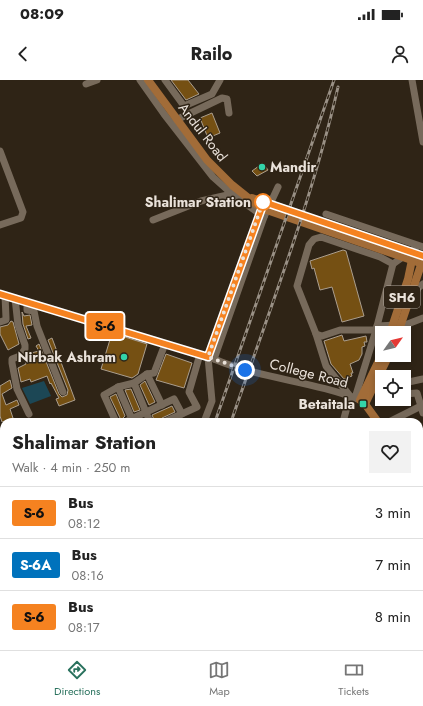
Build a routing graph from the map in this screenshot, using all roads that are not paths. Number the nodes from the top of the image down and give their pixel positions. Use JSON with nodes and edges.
{"nodes":[{"id":1,"x":97,"y":80,"type":"edge"},
{"id":2,"x":140,"y":80,"type":"edge"},
{"id":3,"x":148,"y":80,"type":"edge"},
{"id":4,"x":165,"y":80,"type":"edge"},
{"id":5,"x":220,"y":80,"type":"edge"},
{"id":6,"x":412,"y":80,"type":"edge"},
{"id":7,"x":86,"y":84,"type":"dead end"},
{"id":8,"x":420,"y":98,"type":"edge"},
{"id":9,"x":184,"y":106,"type":"junction"},
{"id":10,"x":229,"y":113,"type":"dead end"},
{"id":11,"x":174,"y":116,"type":"junction"},
{"id":12,"x":423,"y":142,"type":"edge"},
{"id":13,"x":0,"y":152,"type":"edge"},
{"id":14,"x":278,"y":187,"type":"dead end"},
{"id":15,"x":232,"y":194,"type":"junction"},
{"id":16,"x":262,"y":205,"type":"junction"},
{"id":17,"x":326,"y":214,"type":"dead end"},
{"id":18,"x":264,"y":218,"type":"junction"},
{"id":19,"x":153,"y":220,"type":"dead end"},
{"id":20,"x":0,"y":225,"type":"edge"},
{"id":21,"x":417,"y":251,"type":"edge"},
{"id":22,"x":423,"y":260,"type":"edge"},
{"id":23,"x":393,"y":264,"type":"junction"},
{"id":24,"x":423,"y":277,"type":"edge"},
{"id":25,"x":419,"y":283,"type":"edge"},
{"id":26,"x":3,"y":294,"type":"edge"},
{"id":27,"x":16,"y":298,"type":"junction"},
{"id":28,"x":27,"y":302,"type":"junction"},
{"id":29,"x":423,"y":318,"type":"edge"},
{"id":30,"x":0,"y":322,"type":"edge"},
{"id":31,"x":405,"y":325,"type":"junction"},
{"id":32,"x":378,"y":326,"type":"edge"},
{"id":33,"x":392,"y":326,"type":"edge"},
{"id":34,"x":396,"y":326,"type":"edge"},
{"id":35,"x":401,"y":326,"type":"edge"},
{"id":36,"x":375,"y":328,"type":"edge"},
{"id":37,"x":316,"y":334,"type":"junction"},
{"id":38,"x":375,"y":334,"type":"edge"},
{"id":39,"x":165,"y":344,"type":"junction"},
{"id":40,"x":200,"y":354,"type":"junction"},
{"id":41,"x":211,"y":358,"type":"junction"},
{"id":42,"x":379,"y":362,"type":"edge"},
{"id":43,"x":385,"y":362,"type":"edge"},
{"id":44,"x":147,"y":374,"type":"junction"},
{"id":45,"x":360,"y":378,"type":"junction"},
{"id":46,"x":423,"y":379,"type":"edge"},
{"id":47,"x":411,"y":381,"type":"edge"},
{"id":48,"x":134,"y":383,"type":"junction"},
{"id":49,"x":375,"y":385,"type":"edge"},
{"id":50,"x":118,"y":387,"type":"junction"},
{"id":51,"x":63,"y":392,"type":"dead end"},
{"id":52,"x":367,"y":393,"type":"junction"},
{"id":53,"x":411,"y":393,"type":"edge"},
{"id":54,"x":358,"y":400,"type":"junction"},
{"id":55,"x":162,"y":405,"type":"junction"},
{"id":56,"x":422,"y":408,"type":"edge"},
{"id":57,"x":146,"y":412,"type":"junction"},
{"id":58,"x":29,"y":414,"type":"dead end"},
{"id":59,"x":182,"y":414,"type":"junction"},
{"id":60,"x":114,"y":418,"type":"edge"},
{"id":61,"x":128,"y":418,"type":"edge"},
{"id":62,"x":133,"y":418,"type":"edge"},
{"id":63,"x":148,"y":418,"type":"edge"},
{"id":64,"x":173,"y":418,"type":"edge"},
{"id":65,"x":206,"y":418,"type":"edge"},
{"id":66,"x":346,"y":418,"type":"edge"},
{"id":67,"x":374,"y":418,"type":"edge"},
{"id":68,"x":398,"y":418,"type":"edge"}],
"edges":[{"from":1,"to":7,"type":"street"},
{"from":2,"to":15,"type":"street"},
{"from":3,"to":11,"type":"main road","name":"Andul Road"},
{"from":4,"to":9,"type":"street"},
{"from":5,"to":9,"type":"street"},
{"from":6,"to":8,"type":"street"},
{"from":8,"to":12,"type":"street"},
{"from":9,"to":11,"type":"street"},
{"from":10,"to":11,"type":"street"},
{"from":11,"to":16,"type":"main road","name":"Andul Road"},
{"from":13,"to":20,"type":"street"},
{"from":14,"to":18,"type":"street"},
{"from":15,"to":18,"type":"street"},
{"from":15,"to":19,"type":"street"},
{"from":16,"to":21,"type":"main road","name":"Andul Road"},
{"from":16,"to":41,"type":"street"},
{"from":17,"to":21,"type":"street"},
{"from":18,"to":41,"type":"street"},
{"from":21,"to":22,"type":"main road","name":"Andul Road"},
{"from":21,"to":23,"type":"street"},
{"from":21,"to":33,"type":"main road","number":"SH6"},
{"from":22,"to":25,"type":"main road","number":"SH6"},
{"from":23,"to":32,"type":"street"},
{"from":23,"to":37,"type":"street"},
{"from":24,"to":25,"type":"main road"},
{"from":25,"to":31,"type":"street"},
{"from":25,"to":35,"type":"main road","number":"SH6"},
{"from":26,"to":27,"type":"street","name":"College Road"},
{"from":26,"to":30,"type":"street"},
{"from":27,"to":28,"type":"street","name":"College Road"},
{"from":27,"to":58,"type":"street"},
{"from":28,"to":39,"type":"street","name":"College Road"},
{"from":28,"to":51,"type":"street"},
{"from":29,"to":31,"type":"street"},
{"from":31,"to":34,"type":"street"},
{"from":36,"to":37,"type":"street"},
{"from":37,"to":54,"type":"street"},
{"from":38,"to":45,"type":"street"},
{"from":39,"to":40,"type":"street","name":"College Road"},
{"from":39,"to":44,"type":"street"},
{"from":40,"to":41,"type":"street","name":"College Road"},
{"from":40,"to":59,"type":"street"},
{"from":41,"to":54,"type":"street","name":"College Road"},
{"from":41,"to":65,"type":"street"},
{"from":42,"to":52,"type":"main road"},
{"from":43,"to":52,"type":"main road"},
{"from":44,"to":48,"type":"street"},
{"from":44,"to":55,"type":"street"},
{"from":45,"to":49,"type":"street"},
{"from":45,"to":54,"type":"street"},
{"from":46,"to":47,"type":"street"},
{"from":48,"to":50,"type":"street"},
{"from":48,"to":57,"type":"street"},
{"from":50,"to":60,"type":"street"},
{"from":50,"to":61,"type":"street"},
{"from":52,"to":54,"type":"main road"},
{"from":53,"to":56,"type":"street"},
{"from":54,"to":66,"type":"street"},
{"from":54,"to":67,"type":"main road"},
{"from":55,"to":57,"type":"street"},
{"from":55,"to":59,"type":"street"},
{"from":56,"to":68,"type":"street"},
{"from":57,"to":62,"type":"street"},
{"from":57,"to":63,"type":"street"},
{"from":59,"to":64,"type":"street"}]}
